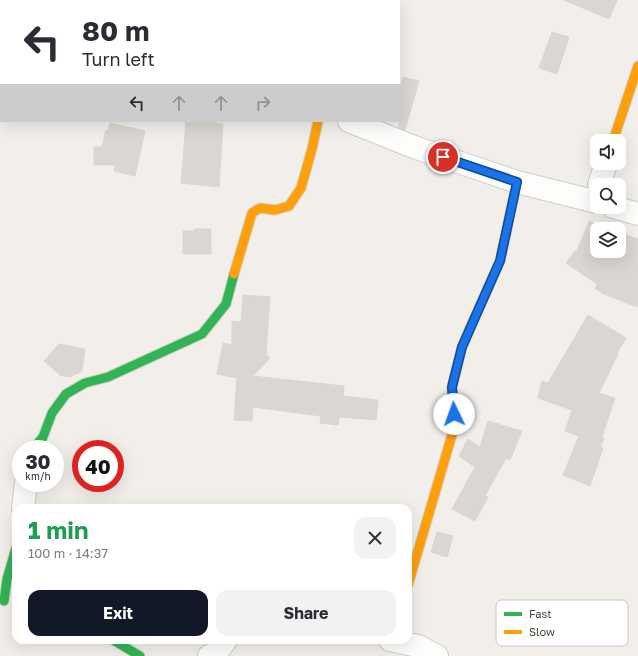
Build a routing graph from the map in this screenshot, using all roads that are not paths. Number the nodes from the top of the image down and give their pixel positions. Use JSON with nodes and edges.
{"nodes":[{"id":1,"x":638,"y":66,"type":"edge"},
{"id":2,"x":318,"y":122,"type":"edge"},
{"id":3,"x":352,"y":122,"type":"edge"},
{"id":4,"x":615,"y":134,"type":"edge"},
{"id":5,"x":517,"y":182,"type":"junction"},
{"id":6,"x":590,"y":195,"type":"edge"},
{"id":7,"x":626,"y":209,"type":"edge"},
{"id":8,"x":638,"y":214,"type":"edge"},
{"id":9,"x":40,"y":440,"type":"edge"},
{"id":10,"x":25,"y":492,"type":"edge"},
{"id":11,"x":23,"y":504,"type":"edge"},
{"id":12,"x":12,"y":562,"type":"edge"},
{"id":13,"x":412,"y":571,"type":"edge"},
{"id":14,"x":7,"y":602,"type":"edge"},
{"id":15,"x":120,"y":644,"type":"edge"},
{"id":16,"x":223,"y":644,"type":"edge"},
{"id":17,"x":409,"y":644,"type":"edge"},
{"id":18,"x":140,"y":656,"type":"edge"},
{"id":19,"x":209,"y":656,"type":"edge"},
{"id":20,"x":437,"y":656,"type":"edge"}],
"edges":[{"from":1,"to":4,"type":"street"},
{"from":2,"to":9,"type":"street"},
{"from":3,"to":5,"type":"street"},
{"from":5,"to":6,"type":"street"},
{"from":5,"to":13,"type":"street"},
{"from":7,"to":8,"type":"street"},
{"from":10,"to":11,"type":"street"},
{"from":12,"to":14,"type":"street"},
{"from":15,"to":18,"type":"street"},
{"from":16,"to":19,"type":"street"},
{"from":17,"to":20,"type":"street"}]}
